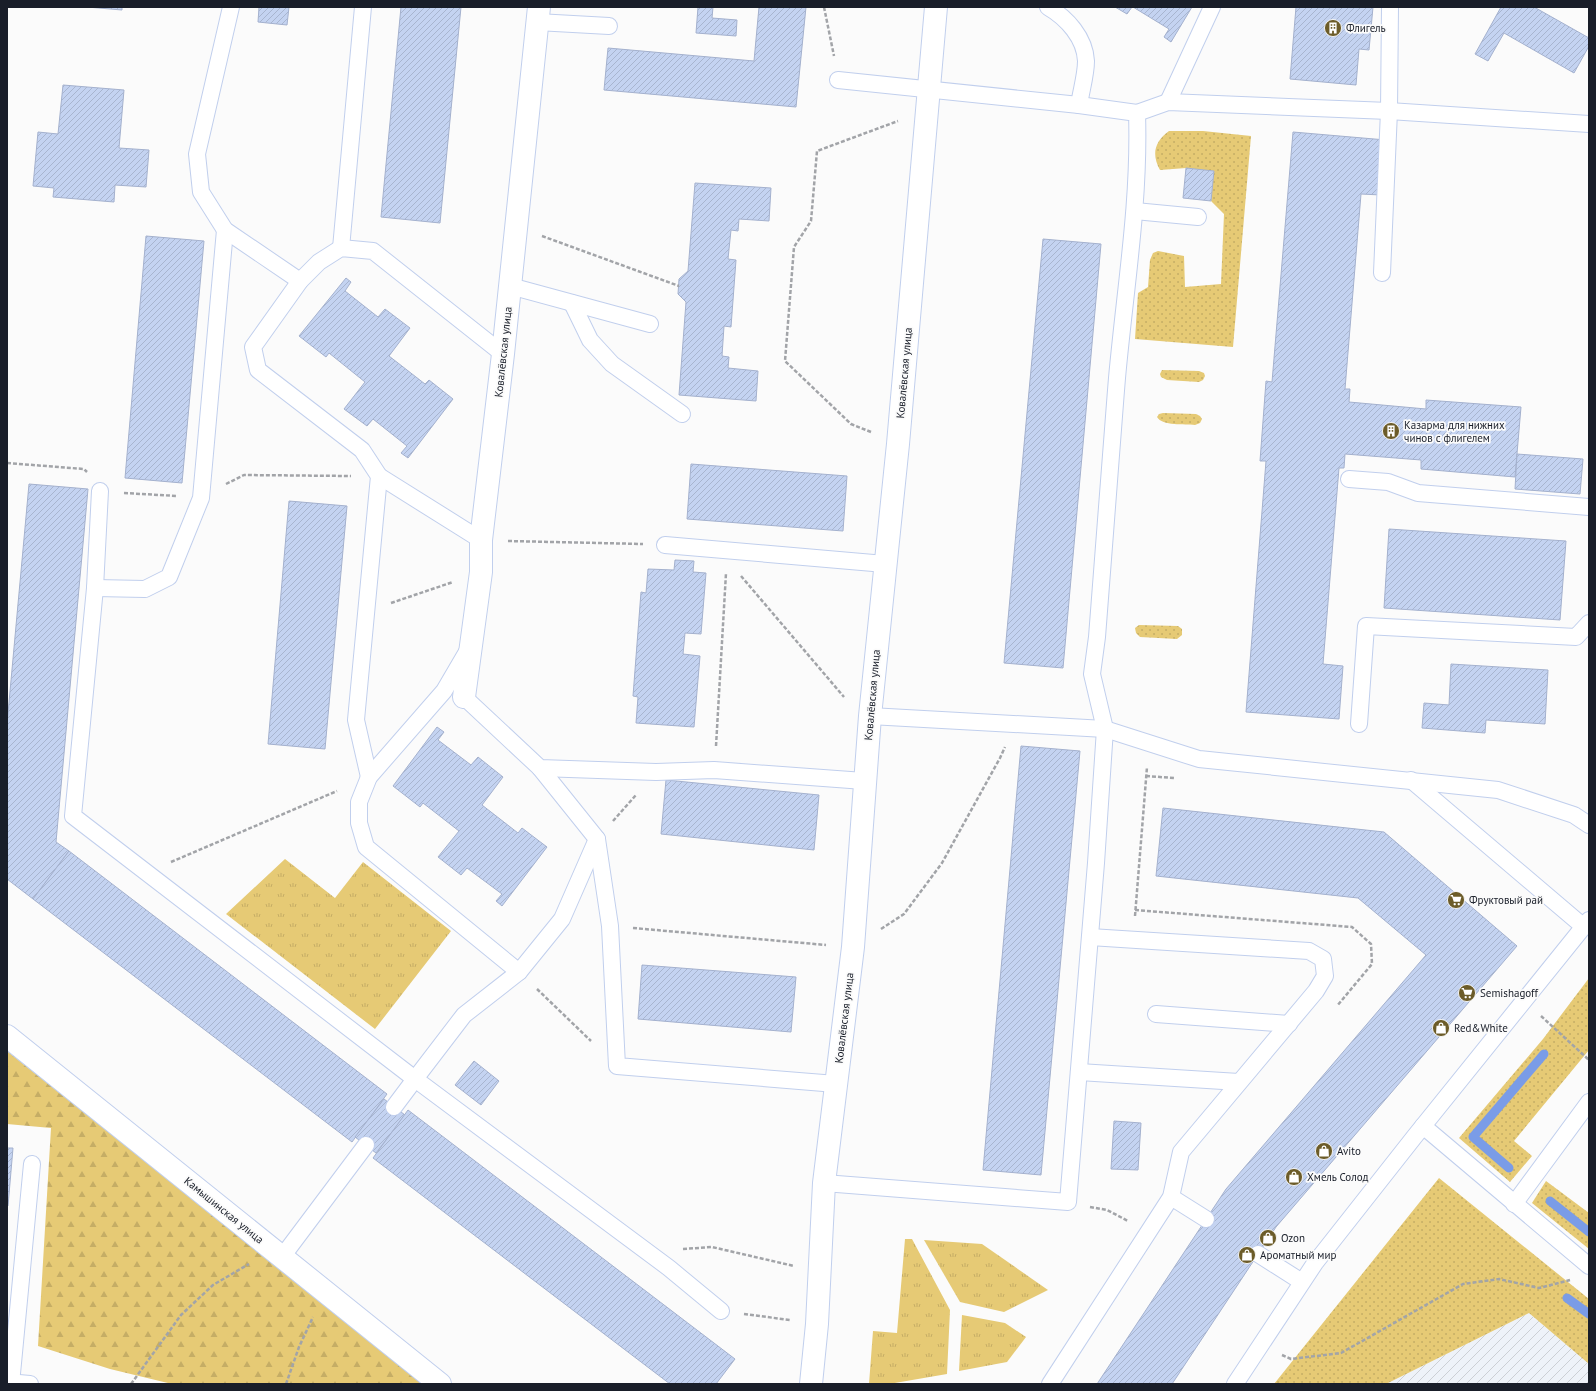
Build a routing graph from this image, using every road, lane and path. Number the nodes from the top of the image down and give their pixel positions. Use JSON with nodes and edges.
{"nodes":[{"id":1,"x":231,"y":7,"type":"edge"},
{"id":2,"x":363,"y":7,"type":"edge"},
{"id":3,"x":824,"y":7,"type":"edge"},
{"id":4,"x":936,"y":7,"type":"edge"},
{"id":5,"x":1048,"y":7,"type":"edge"},
{"id":6,"x":1212,"y":7,"type":"edge"},
{"id":7,"x":1390,"y":7,"type":"edge"},
{"id":8,"x":538,"y":15,"type":"edge"},
{"id":9,"x":610,"y":26,"type":"dead end"},
{"id":10,"x":838,"y":80,"type":"joint"},
{"id":11,"x":928,"y":100,"type":"junction"},
{"id":12,"x":1168,"y":102,"type":"junction"},
{"id":13,"x":1079,"y":105,"type":"junction"},
{"id":14,"x":1389,"y":111,"type":"junction"},
{"id":15,"x":1137,"y":113,"type":"junction"},
{"id":16,"x":1589,"y":124,"type":"edge"},
{"id":17,"x":1135,"y":211,"type":"junction"},
{"id":18,"x":1198,"y":217,"type":"dead end"},
{"id":19,"x":516,"y":226,"type":"junction"},
{"id":20,"x":225,"y":230,"type":"junction"},
{"id":21,"x":341,"y":248,"type":"junction"},
{"id":22,"x":1382,"y":273,"type":"dead end"},
{"id":23,"x":300,"y":281,"type":"junction"},
{"id":24,"x":510,"y":286,"type":"junction"},
{"id":25,"x":679,"y":286,"type":"dead end"},
{"id":26,"x":572,"y":303,"type":"junction"},
{"id":27,"x":650,"y":324,"type":"dead end"},
{"id":28,"x":503,"y":354,"type":"junction"},
{"id":29,"x":682,"y":414,"type":"dead end"},
{"id":30,"x":898,"y":444,"type":"junction"},
{"id":31,"x":379,"y":476,"type":"junction"},
{"id":32,"x":1349,"y":479,"type":"dead end"},
{"id":33,"x":100,"y":491,"type":"dead end"},
{"id":34,"x":1589,"y":507,"type":"edge"},
{"id":35,"x":481,"y":540,"type":"junction"},
{"id":36,"x":666,"y":545,"type":"joint"},
{"id":37,"x":718,"y":550,"type":"junction"},
{"id":38,"x":885,"y":564,"type":"junction"},
{"id":39,"x":481,"y":572,"type":"junction"},
{"id":40,"x":95,"y":588,"type":"junction"},
{"id":41,"x":366,"y":611,"type":"junction"},
{"id":42,"x":1589,"y":623,"type":"edge"},
{"id":43,"x":472,"y":642,"type":"junction"},
{"id":44,"x":464,"y":697,"type":"joint"},
{"id":45,"x":870,"y":716,"type":"junction"},
{"id":46,"x":1014,"y":724,"type":"junction"},
{"id":47,"x":1359,"y":724,"type":"dead end"},
{"id":48,"x":1105,"y":729,"type":"junction"},
{"id":49,"x":1149,"y":743,"type":"junction"},
{"id":50,"x":540,"y":768,"type":"junction"},
{"id":51,"x":714,"y":770,"type":"junction"},
{"id":52,"x":656,"y":772,"type":"junction"},
{"id":53,"x":1146,"y":776,"type":"junction"},
{"id":54,"x":369,"y":777,"type":"junction"},
{"id":55,"x":1178,"y":778,"type":"dead end"},
{"id":56,"x":1412,"y":780,"type":"junction"},
{"id":57,"x":864,"y":781,"type":"junction"},
{"id":58,"x":1589,"y":825,"type":"edge"},
{"id":59,"x":597,"y":839,"type":"junction"},
{"id":60,"x":146,"y":872,"type":"junction"},
{"id":61,"x":1586,"y":924,"type":"edge"},
{"id":62,"x":610,"y":926,"type":"junction"},
{"id":63,"x":1090,"y":937,"type":"junction"},
{"id":64,"x":1133,"y":940,"type":"junction"},
{"id":65,"x":853,"y":947,"type":"junction"},
{"id":66,"x":519,"y":972,"type":"junction"},
{"id":67,"x":1524,"y":1001,"type":"junction"},
{"id":68,"x":1156,"y":1014,"type":"dead end"},
{"id":69,"x":1288,"y":1024,"type":"junction"},
{"id":70,"x":7,"y":1036,"type":"edge"},
{"id":71,"x":1589,"y":1060,"type":"edge"},
{"id":72,"x":617,"y":1066,"type":"junction"},
{"id":73,"x":1079,"y":1072,"type":"junction"},
{"id":74,"x":415,"y":1079,"type":"junction"},
{"id":75,"x":1240,"y":1082,"type":"junction"},
{"id":76,"x":836,"y":1084,"type":"junction"},
{"id":77,"x":1589,"y":1102,"type":"edge"},
{"id":78,"x":394,"y":1107,"type":"dead end"},
{"id":79,"x":1423,"y":1126,"type":"junction"},
{"id":80,"x":366,"y":1145,"type":"dead end"},
{"id":81,"x":32,"y":1164,"type":"dead end"},
{"id":82,"x":824,"y":1183,"type":"junction"},
{"id":83,"x":1171,"y":1197,"type":"junction"},
{"id":84,"x":1068,"y":1202,"type":"junction"},
{"id":85,"x":1514,"y":1204,"type":"junction"},
{"id":86,"x":1206,"y":1219,"type":"dead end"},
{"id":87,"x":1149,"y":1230,"type":"junction"},
{"id":88,"x":278,"y":1253,"type":"junction"},
{"id":89,"x":1258,"y":1254,"type":"dead end"},
{"id":90,"x":1589,"y":1266,"type":"edge"},
{"id":91,"x":669,"y":1268,"type":"junction"},
{"id":92,"x":820,"y":1271,"type":"junction"},
{"id":93,"x":1573,"y":1279,"type":"dead end"},
{"id":94,"x":1302,"y":1282,"type":"junction"},
{"id":95,"x":326,"y":1292,"type":"junction"},
{"id":96,"x":721,"y":1310,"type":"joint"},
{"id":97,"x":817,"y":1324,"type":"junction"},
{"id":98,"x":1260,"y":1346,"type":"junction"},
{"id":99,"x":10,"y":1382,"type":"edge"},
{"id":100,"x":30,"y":1384,"type":"edge"},
{"id":101,"x":131,"y":1384,"type":"edge"},
{"id":102,"x":286,"y":1384,"type":"edge"},
{"id":103,"x":440,"y":1384,"type":"edge"},
{"id":104,"x":811,"y":1384,"type":"edge"},
{"id":105,"x":1050,"y":1384,"type":"edge"},
{"id":106,"x":1235,"y":1384,"type":"edge"}],
"edges":[{"from":1,"to":20,"type":"lane"},
{"from":2,"to":21,"type":"lane"},
{"from":3,"to":10,"type":"path"},
{"from":4,"to":11,"type":"street","name":"Ковалёвская улица"},
{"from":5,"to":13,"type":"lane"},
{"from":6,"to":12,"type":"lane"},
{"from":7,"to":14,"type":"lane"},
{"from":8,"to":9,"type":"lane"},
{"from":8,"to":19,"type":"street","name":"Ковалёвская улица"},
{"from":10,"to":11,"type":"lane"},
{"from":11,"to":13,"type":"lane"},
{"from":11,"to":30,"type":"street","name":"Ковалёвская улица"},
{"from":11,"to":30,"type":"path"},
{"from":12,"to":14,"type":"lane"},
{"from":12,"to":15,"type":"lane"},
{"from":13,"to":15,"type":"lane"},
{"from":14,"to":16,"type":"lane"},
{"from":14,"to":22,"type":"lane"},
{"from":15,"to":17,"type":"lane"},
{"from":17,"to":18,"type":"lane"},
{"from":17,"to":48,"type":"lane"},
{"from":19,"to":24,"type":"street","name":"Ковалёвская улица"},
{"from":19,"to":25,"type":"path"},
{"from":20,"to":23,"type":"lane"},
{"from":20,"to":40,"type":"lane"},
{"from":21,"to":23,"type":"lane"},
{"from":21,"to":28,"type":"lane"},
{"from":23,"to":31,"type":"lane"},
{"from":24,"to":26,"type":"lane"},
{"from":24,"to":28,"type":"street","name":"Ковалёвская улица"},
{"from":26,"to":27,"type":"lane"},
{"from":26,"to":29,"type":"lane"},
{"from":28,"to":35,"type":"street","name":"Ковалёвская улица"},
{"from":30,"to":38,"type":"street","name":"Ковалёвская улица"},
{"from":31,"to":35,"type":"lane"},
{"from":31,"to":41,"type":"lane"},
{"from":32,"to":34,"type":"lane"},
{"from":33,"to":40,"type":"lane"},
{"from":35,"to":36,"type":"path"},
{"from":35,"to":39,"type":"street","name":"Ковалёвская улица"},
{"from":36,"to":37,"type":"lane"},
{"from":37,"to":38,"type":"lane"},
{"from":37,"to":45,"type":"path"},
{"from":37,"to":51,"type":"path"},
{"from":38,"to":45,"type":"street","name":"Ковалёвская улица"},
{"from":39,"to":41,"type":"path"},
{"from":39,"to":43,"type":"street","name":"Ковалёвская улица"},
{"from":40,"to":60,"type":"lane"},
{"from":41,"to":54,"type":"lane"},
{"from":42,"to":47,"type":"lane"},
{"from":43,"to":44,"type":"street","name":"Ковалёвская улица"},
{"from":43,"to":54,"type":"lane"},
{"from":44,"to":50,"type":"lane"},
{"from":45,"to":46,"type":"lane"},
{"from":45,"to":57,"type":"street","name":"Ковалёвская улица"},
{"from":46,"to":48,"type":"lane"},
{"from":46,"to":65,"type":"path"},
{"from":48,"to":49,"type":"lane"},
{"from":48,"to":63,"type":"lane"},
{"from":49,"to":53,"type":"path"},
{"from":49,"to":56,"type":"lane"},
{"from":50,"to":52,"type":"lane"},
{"from":50,"to":59,"type":"lane"},
{"from":51,"to":52,"type":"lane"},
{"from":51,"to":57,"type":"lane"},
{"from":52,"to":59,"type":"path"},
{"from":53,"to":55,"type":"path"},
{"from":53,"to":64,"type":"path"},
{"from":54,"to":60,"type":"path"},
{"from":54,"to":66,"type":"lane"},
{"from":56,"to":58,"type":"lane"},
{"from":56,"to":61,"type":"lane"},
{"from":57,"to":65,"type":"street","name":"Ковалёвская улица"},
{"from":59,"to":62,"type":"lane"},
{"from":59,"to":66,"type":"lane"},
{"from":60,"to":74,"type":"lane"},
{"from":61,"to":67,"type":"lane"},
{"from":62,"to":65,"type":"path"},
{"from":62,"to":72,"type":"lane"},
{"from":63,"to":64,"type":"lane"},
{"from":63,"to":73,"type":"lane"},
{"from":64,"to":69,"type":"lane"},
{"from":65,"to":76,"type":"street","name":"Ковалёвская улица"},
{"from":66,"to":72,"type":"path"},
{"from":66,"to":74,"type":"lane"},
{"from":67,"to":71,"type":"path"},
{"from":67,"to":79,"type":"lane"},
{"from":68,"to":69,"type":"lane"},
{"from":69,"to":75,"type":"lane"},
{"from":70,"to":88,"type":"street","name":"Камышинская улица"},
{"from":72,"to":76,"type":"lane"},
{"from":73,"to":75,"type":"lane"},
{"from":73,"to":84,"type":"lane"},
{"from":74,"to":78,"type":"lane"},
{"from":74,"to":91,"type":"lane"},
{"from":75,"to":83,"type":"lane"},
{"from":76,"to":82,"type":"street","name":"Ковалёвская улица"},
{"from":77,"to":85,"type":"lane"},
{"from":79,"to":85,"type":"lane"},
{"from":79,"to":94,"type":"lane"},
{"from":80,"to":88,"type":"lane"},
{"from":81,"to":99,"type":"lane"},
{"from":82,"to":84,"type":"lane"},
{"from":82,"to":92,"type":"street","name":"Ковалёвская улица"},
{"from":83,"to":86,"type":"lane"},
{"from":83,"to":87,"type":"lane"},
{"from":84,"to":87,"type":"path"},
{"from":85,"to":90,"type":"lane"},
{"from":87,"to":105,"type":"lane"},
{"from":88,"to":95,"type":"street","name":"Камышинская улица"},
{"from":88,"to":101,"type":"path"},
{"from":89,"to":94,"type":"lane"},
{"from":91,"to":92,"type":"path"},
{"from":91,"to":96,"type":"lane"},
{"from":92,"to":97,"type":"street","name":"Ковалёвская улица"},
{"from":93,"to":98,"type":"path"},
{"from":94,"to":98,"type":"lane"},
{"from":95,"to":102,"type":"path"},
{"from":95,"to":103,"type":"street","name":"Камышинская улица"},
{"from":96,"to":97,"type":"path"},
{"from":97,"to":104,"type":"street","name":"Ковалёвская улица"},
{"from":98,"to":106,"type":"lane"},
{"from":99,"to":100,"type":"lane"}]}
